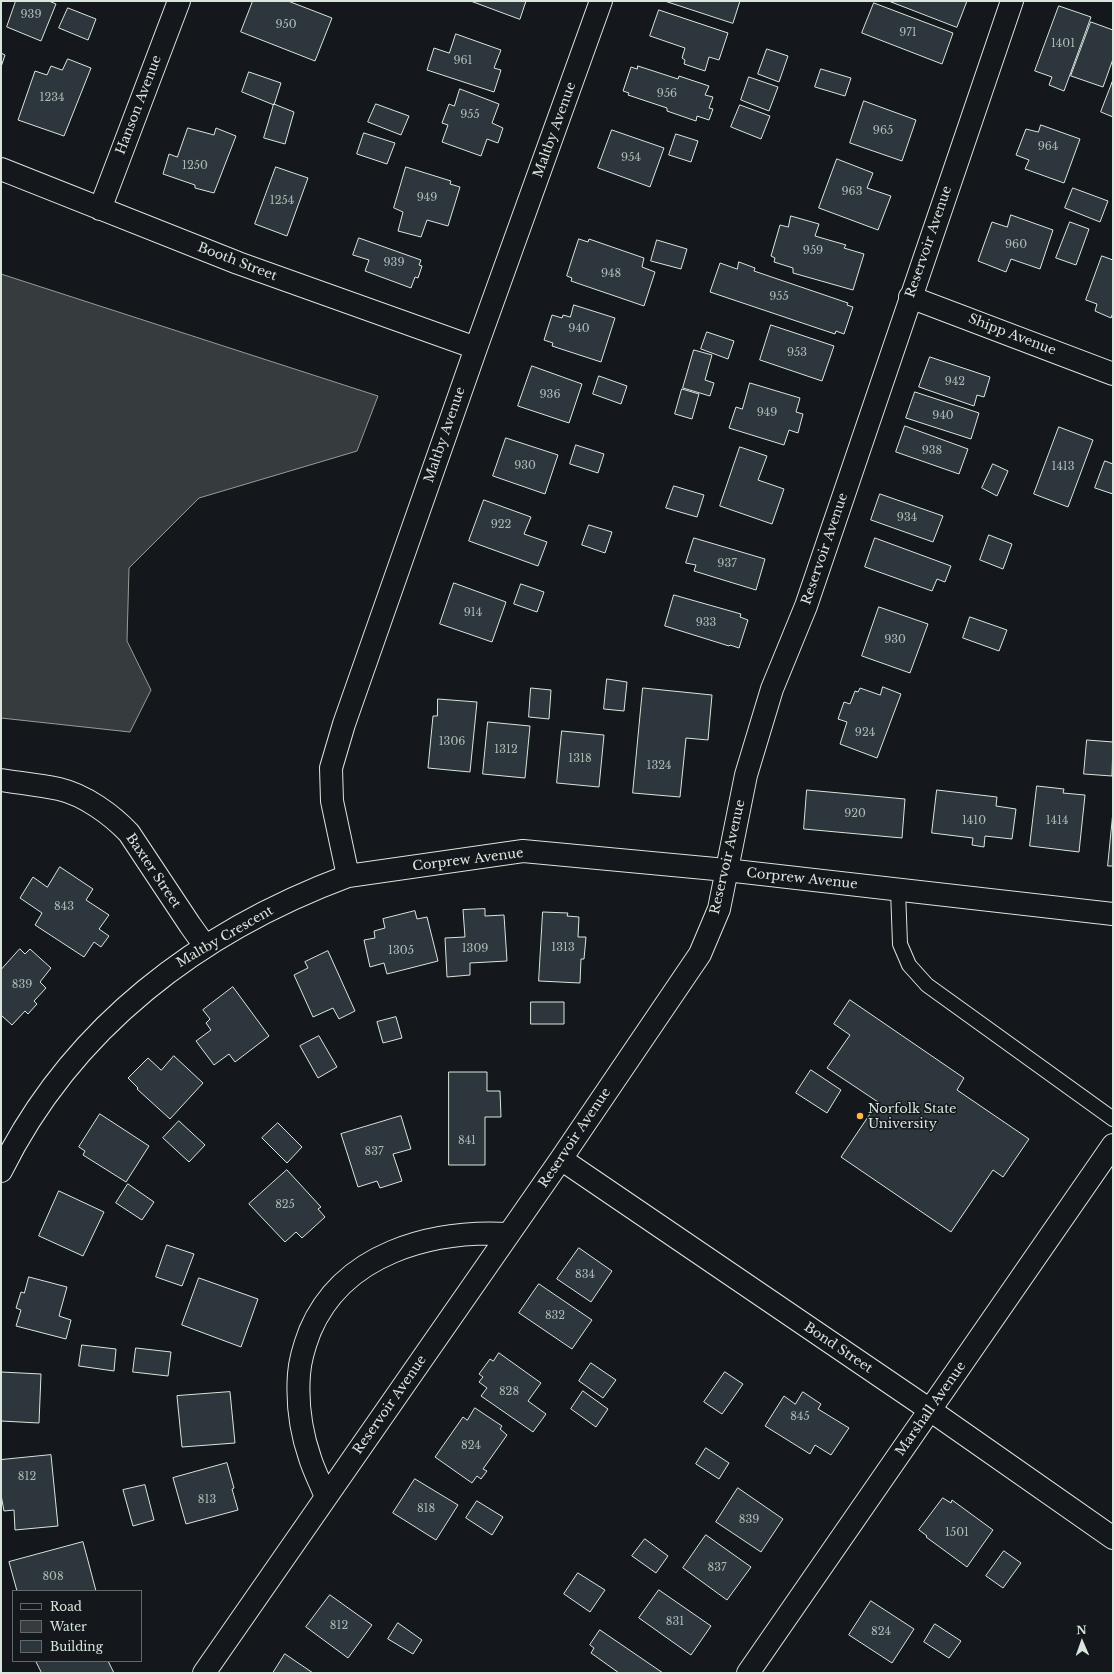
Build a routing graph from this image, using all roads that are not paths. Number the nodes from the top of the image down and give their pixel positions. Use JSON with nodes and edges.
{"nodes":[{"id":1,"x":179,"y":1,"type":"edge"},
{"id":2,"x":601,"y":1,"type":"edge"},
{"id":3,"x":1012,"y":1,"type":"edge"},
{"id":4,"x":1,"y":169,"type":"edge"},
{"id":5,"x":100,"y":208,"type":"junction"},
{"id":6,"x":910,"y":297,"type":"junction"},
{"id":7,"x":476,"y":348,"type":"junction"},
{"id":8,"x":1113,"y":374,"type":"edge"},
{"id":9,"x":1,"y":780,"type":"edge"},
{"id":10,"x":726,"y":870,"type":"junction"},
{"id":11,"x":348,"y":876,"type":"junction"},
{"id":12,"x":898,"y":890,"type":"junction"},
{"id":13,"x":1113,"y":914,"type":"edge"},
{"id":14,"x":205,"y":946,"type":"junction"},
{"id":15,"x":1113,"y":1119,"type":"edge"},
{"id":16,"x":1113,"y":1145,"type":"edge"},
{"id":17,"x":561,"y":1159,"type":"junction"},
{"id":18,"x":1,"y":1171,"type":"edge"},
{"id":19,"x":508,"y":1234,"type":"junction"},
{"id":20,"x":930,"y":1410,"type":"junction"},
{"id":21,"x":326,"y":1497,"type":"junction"},
{"id":22,"x":1113,"y":1538,"type":"edge"},
{"id":23,"x":204,"y":1673,"type":"edge"},
{"id":24,"x":748,"y":1673,"type":"edge"}],
"edges":[{"from":1,"to":5,"type":"street","name":"Hanson Avenue"},
{"from":2,"to":7,"type":"street","name":"Maltby Avenue"},
{"from":3,"to":6,"type":"street","name":"Reservoir Avenue"},
{"from":4,"to":5,"type":"street","name":"Booth Street"},
{"from":5,"to":7,"type":"street","name":"Booth Street"},
{"from":6,"to":8,"type":"street","name":"Shipp Avenue"},
{"from":6,"to":10,"type":"street","name":"Reservoir Avenue"},
{"from":7,"to":11,"type":"street","name":"Maltby Avenue"},
{"from":9,"to":14,"type":"street","name":"Baxter Street"},
{"from":10,"to":11,"type":"street","name":"Corprew Avenue"},
{"from":10,"to":12,"type":"street","name":"Corprew Avenue"},
{"from":10,"to":17,"type":"street","name":"Reservoir Avenue"},
{"from":11,"to":14,"type":"street","name":"Maltby Crescent"},
{"from":12,"to":13,"type":"street","name":"Corprew Avenue"},
{"from":12,"to":15,"type":"lane"},
{"from":14,"to":18,"type":"street","name":"Maltby Crescent"},
{"from":16,"to":20,"type":"street","name":"Marshall Avenue"},
{"from":17,"to":19,"type":"street","name":"Reservoir Avenue"},
{"from":17,"to":20,"type":"street","name":"Bond Street"},
{"from":19,"to":21,"type":"street","name":"Reservoir Avenue"},
{"from":19,"to":21,"type":"street"},
{"from":20,"to":22,"type":"street","name":"Bond Street"},
{"from":20,"to":24,"type":"street","name":"Marshall Avenue"},
{"from":21,"to":23,"type":"street","name":"Reservoir Avenue"}]}
